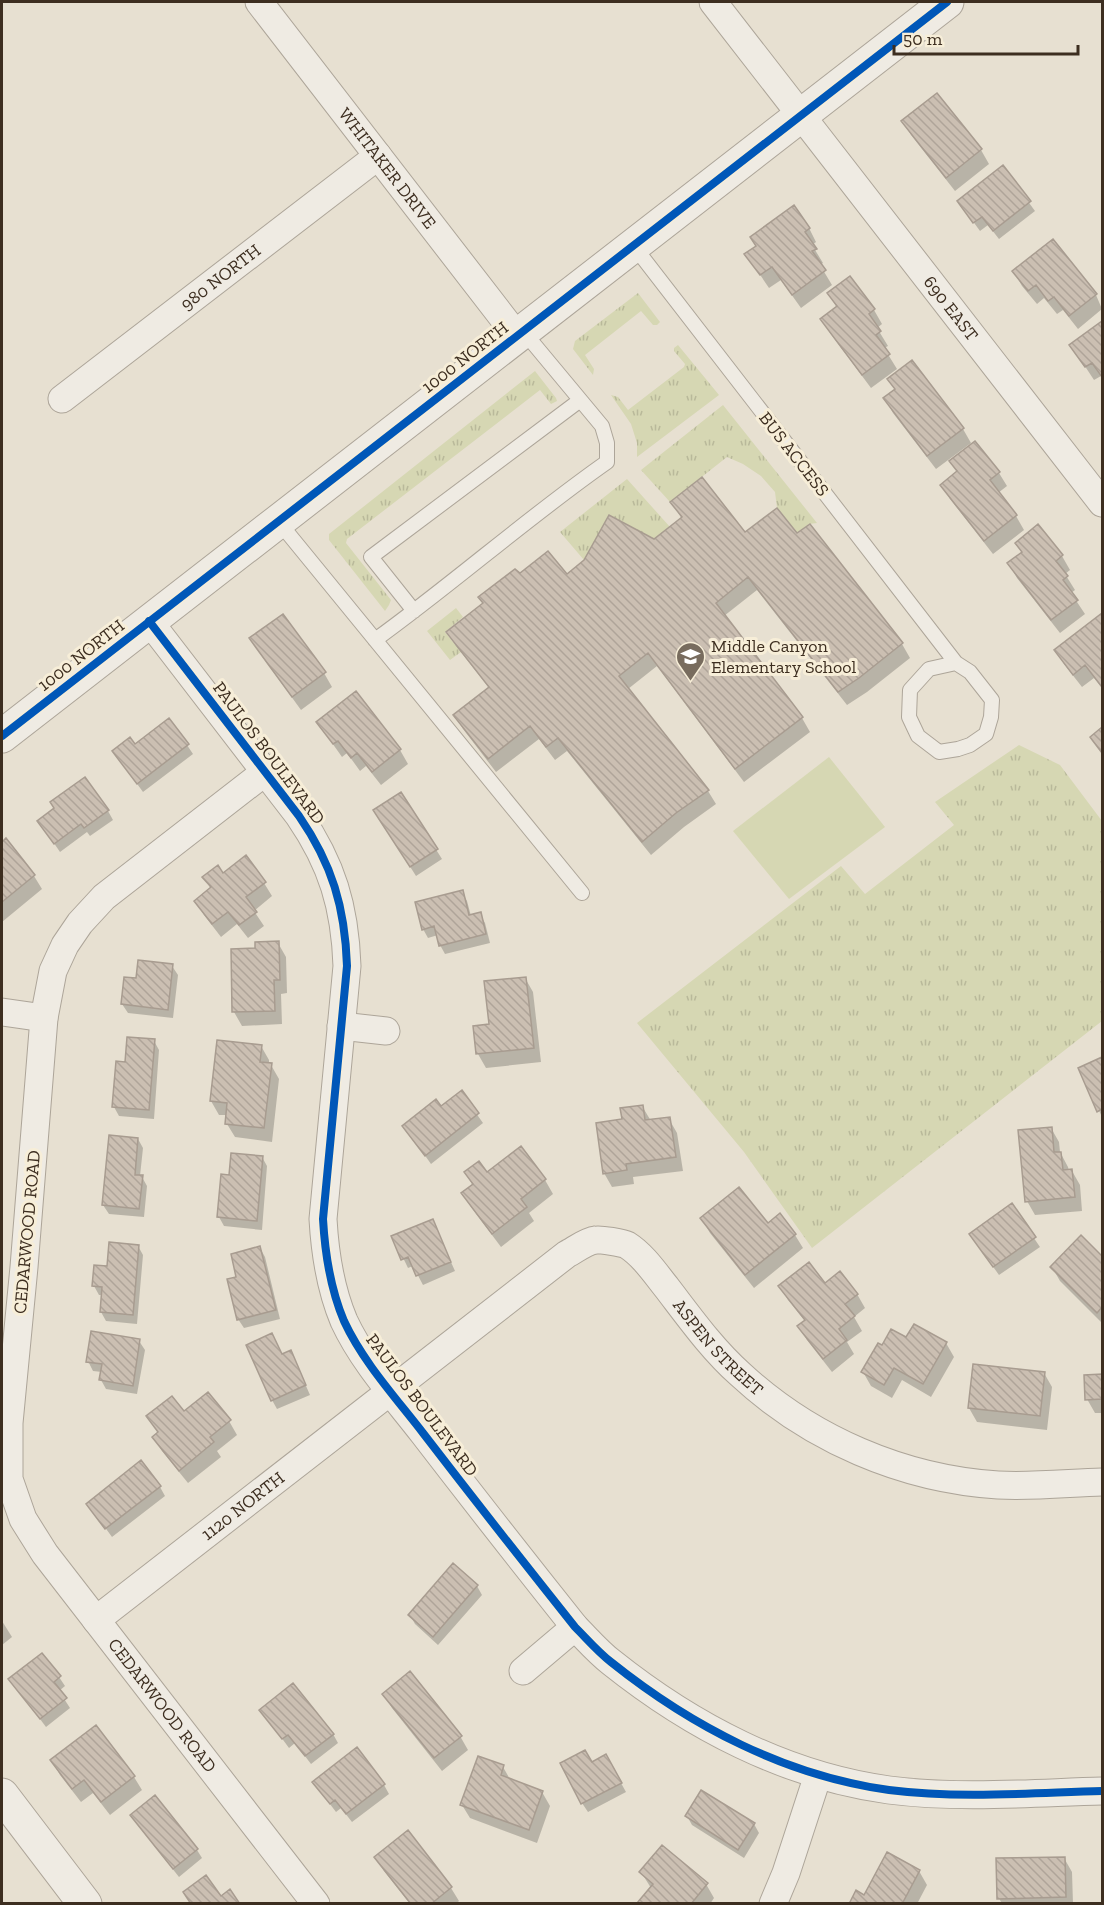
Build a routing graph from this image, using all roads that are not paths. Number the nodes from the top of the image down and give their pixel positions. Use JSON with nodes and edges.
{"nodes":[{"id":1,"x":259,"y":2,"type":"edge"},
{"id":2,"x":713,"y":2,"type":"edge"},
{"id":3,"x":946,"y":2,"type":"edge"},
{"id":4,"x":801,"y":114,"type":"junction"},
{"id":5,"x":378,"y":156,"type":"junction"},
{"id":6,"x":633,"y":245,"type":"junction"},
{"id":7,"x":520,"y":333,"type":"junction"},
{"id":8,"x":62,"y":399,"type":"dead end"},
{"id":9,"x":579,"y":401,"type":"junction"},
{"id":10,"x":1102,"y":503,"type":"edge"},
{"id":11,"x":278,"y":521,"type":"junction"},
{"id":12,"x":414,"y":611,"type":"junction"},
{"id":13,"x":149,"y":621,"type":"junction"},
{"id":14,"x":375,"y":640,"type":"junction"},
{"id":15,"x":956,"y":663,"type":"junction"},
{"id":16,"x":2,"y":736,"type":"edge"},
{"id":17,"x":265,"y":772,"type":"junction"},
{"id":18,"x":582,"y":893,"type":"dead end"},
{"id":19,"x":2,"y":1012,"type":"edge"},
{"id":20,"x":44,"y":1018,"type":"junction"},
{"id":21,"x":341,"y":1026,"type":"junction"},
{"id":22,"x":386,"y":1030,"type":"dead end"},
{"id":23,"x":390,"y":1391,"type":"junction"},
{"id":24,"x":5,"y":1423,"type":"edge"},
{"id":25,"x":1102,"y":1482,"type":"edge"},
{"id":26,"x":96,"y":1620,"type":"junction"},
{"id":27,"x":575,"y":1627,"type":"junction"},
{"id":28,"x":523,"y":1671,"type":"dead end"},
{"id":29,"x":818,"y":1775,"type":"junction"},
{"id":30,"x":1102,"y":1791,"type":"edge"},
{"id":31,"x":2,"y":1795,"type":"edge"},
{"id":32,"x":86,"y":1904,"type":"edge"},
{"id":33,"x":316,"y":1904,"type":"edge"},
{"id":34,"x":773,"y":1904,"type":"edge"}],
"edges":[{"from":1,"to":5,"type":"street","name":"WHITAKER DRIVE"},
{"from":2,"to":4,"type":"street","name":"690 EAST"},
{"from":3,"to":4,"type":"street","name":"1000 NORTH"},
{"from":4,"to":6,"type":"street","name":"1000 NORTH"},
{"from":4,"to":10,"type":"street","name":"690 EAST"},
{"from":5,"to":7,"type":"street","name":"WHITAKER DRIVE"},
{"from":5,"to":8,"type":"street","name":"980 NORTH"},
{"from":6,"to":7,"type":"street","name":"1000 NORTH"},
{"from":6,"to":15,"type":"lane","name":"BUS ACCESS"},
{"from":7,"to":9,"type":"lane"},
{"from":7,"to":11,"type":"street","name":"1000 NORTH"},
{"from":9,"to":12,"type":"lane"},
{"from":9,"to":12,"type":"lane"},
{"from":11,"to":13,"type":"street","name":"1000 NORTH"},
{"from":11,"to":14,"type":"lane"},
{"from":12,"to":14,"type":"lane"},
{"from":13,"to":16,"type":"street","name":"1000 NORTH"},
{"from":13,"to":17,"type":"street","name":"PAULOS BOULEVARD"},
{"from":14,"to":18,"type":"lane"},
{"from":15,"to":15,"type":"lane"},
{"from":17,"to":20,"type":"street","name":"CEDARWOOD ROAD"},
{"from":17,"to":21,"type":"street","name":"PAULOS BOULEVARD"},
{"from":19,"to":20,"type":"street"},
{"from":20,"to":24,"type":"street","name":"CEDARWOOD ROAD"},
{"from":21,"to":22,"type":"street"},
{"from":21,"to":23,"type":"street","name":"PAULOS BOULEVARD"},
{"from":23,"to":25,"type":"street","name":"ASPEN STREET"},
{"from":23,"to":26,"type":"street","name":"1120 NORTH"},
{"from":23,"to":27,"type":"street","name":"PAULOS BOULEVARD"},
{"from":24,"to":26,"type":"street","name":"CEDARWOOD ROAD"},
{"from":26,"to":33,"type":"street","name":"CEDARWOOD ROAD"},
{"from":27,"to":28,"type":"street"},
{"from":27,"to":29,"type":"street","name":"PAULOS BOULEVARD"},
{"from":29,"to":30,"type":"street","name":"PAULOS BOULEVARD"},
{"from":29,"to":34,"type":"street"},
{"from":31,"to":32,"type":"street"}]}
